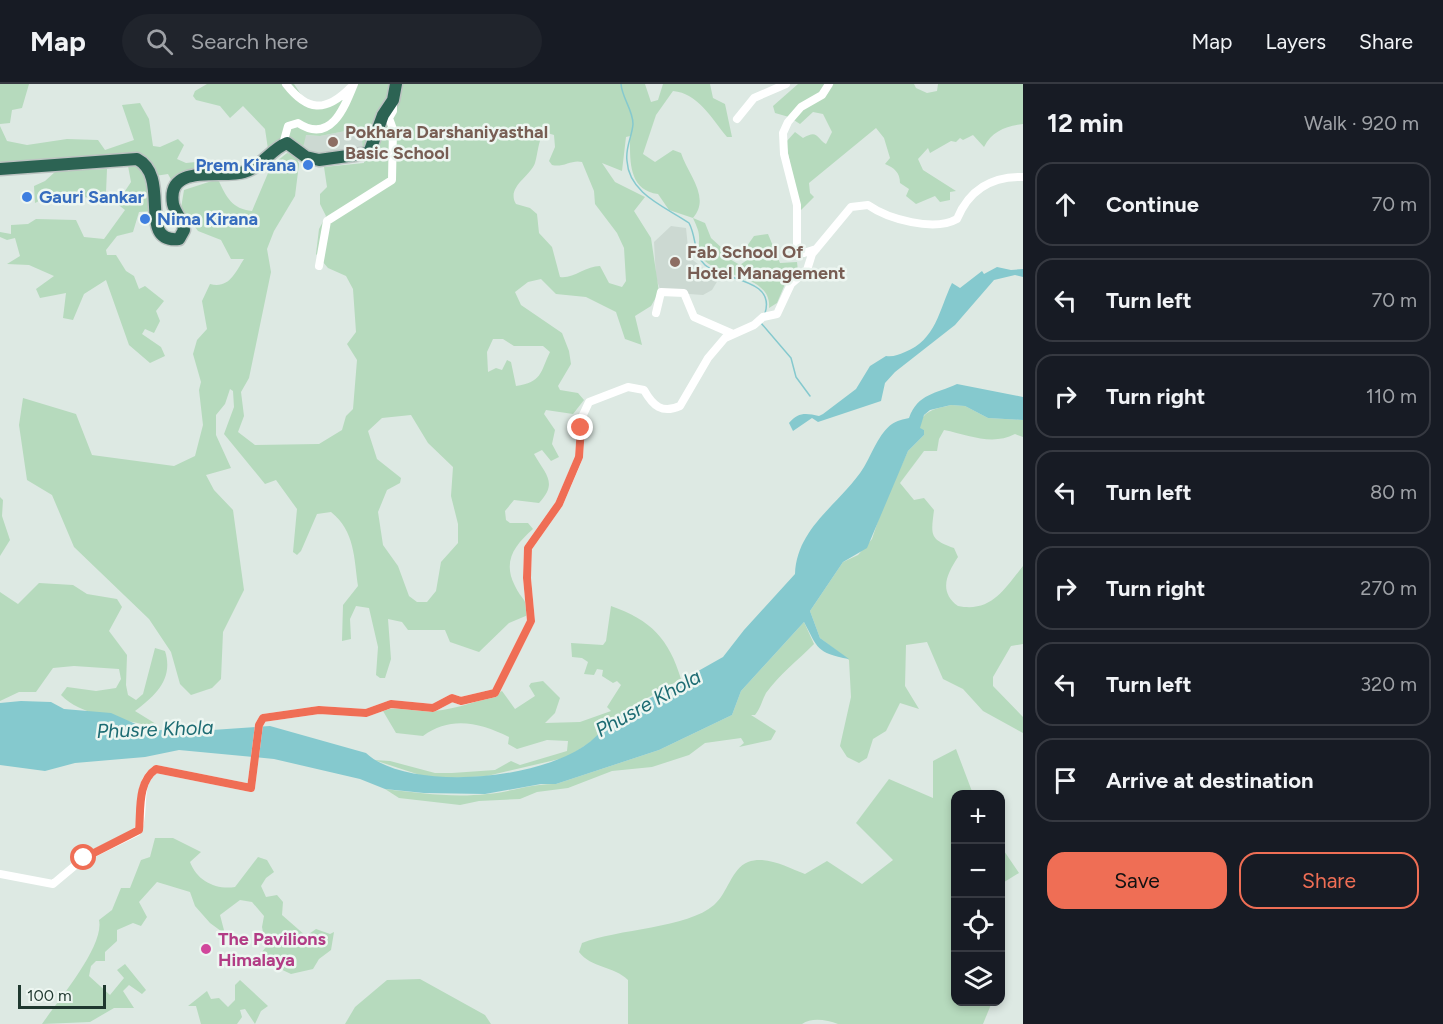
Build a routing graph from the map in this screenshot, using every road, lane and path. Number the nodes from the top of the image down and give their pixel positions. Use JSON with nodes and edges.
{"nodes":[{"id":1,"x":285,"y":84,"type":"edge"},
{"id":2,"x":354,"y":84,"type":"edge"},
{"id":3,"x":396,"y":84,"type":"edge"},
{"id":4,"x":786,"y":84,"type":"edge"},
{"id":5,"x":829,"y":84,"type":"edge"},
{"id":6,"x":393,"y":100,"type":"junction"},
{"id":7,"x":736,"y":119,"type":"dead end"},
{"id":8,"x":284,"y":144,"type":"junction"},
{"id":9,"x":0,"y":169,"type":"edge"},
{"id":10,"x":1023,"y":177,"type":"edge"},
{"id":11,"x":818,"y":247,"type":"junction"},
{"id":12,"x":319,"y":266,"type":"dead end"},
{"id":13,"x":656,"y":314,"type":"dead end"},
{"id":14,"x":733,"y":334,"type":"junction"},
{"id":15,"x":0,"y":874,"type":"edge"}],
"edges":[{"from":1,"to":2,"type":"street"},
{"from":2,"to":8,"type":"street"},
{"from":3,"to":6,"type":"highway"},
{"from":4,"to":7,"type":"street"},
{"from":5,"to":11,"type":"street"},
{"from":6,"to":8,"type":"highway"},
{"from":6,"to":12,"type":"street"},
{"from":8,"to":9,"type":"highway"},
{"from":10,"to":11,"type":"street"},
{"from":11,"to":14,"type":"street"},
{"from":13,"to":14,"type":"street"},
{"from":14,"to":15,"type":"street"}]}
